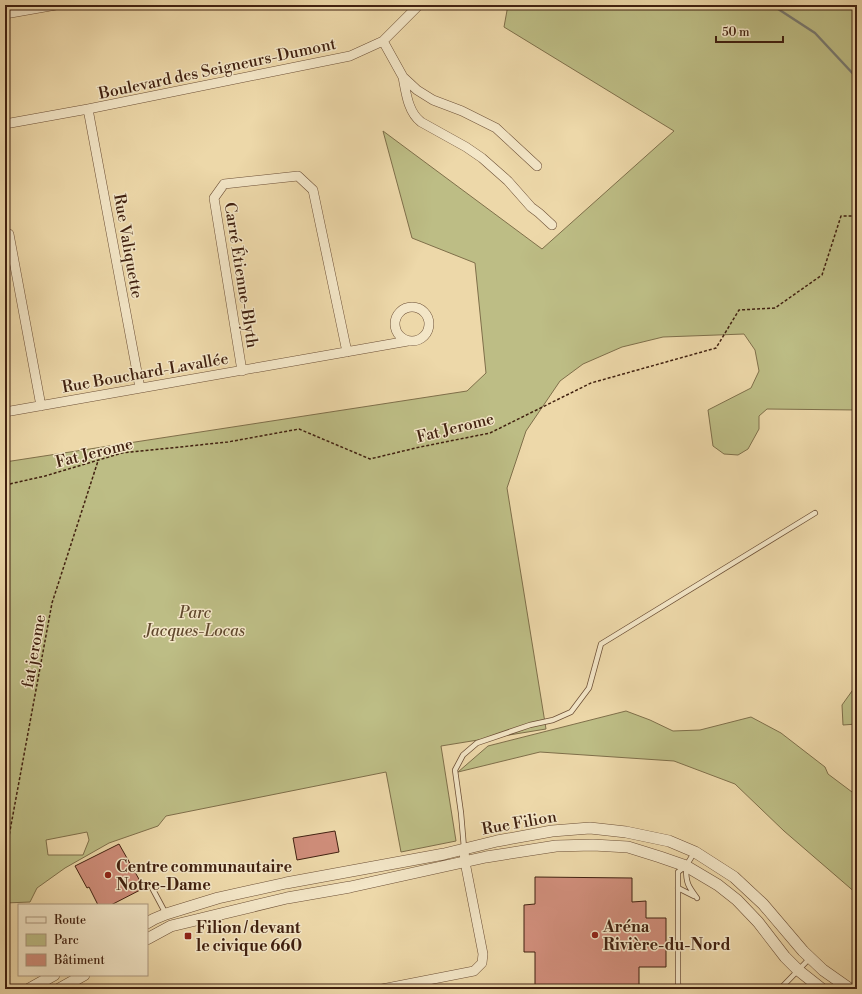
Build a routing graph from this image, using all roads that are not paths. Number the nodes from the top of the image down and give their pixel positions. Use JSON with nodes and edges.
{"nodes":[{"id":1,"x":56,"y":5,"type":"edge"},
{"id":2,"x":419,"y":5,"type":"edge"},
{"id":3,"x":5,"y":14,"type":"edge"},
{"id":4,"x":383,"y":41,"type":"junction"},
{"id":5,"x":403,"y":77,"type":"junction"},
{"id":6,"x":88,"y":109,"type":"junction"},
{"id":7,"x":5,"y":124,"type":"edge"},
{"id":8,"x":537,"y":166,"type":"dead end"},
{"id":9,"x":552,"y":225,"type":"dead end"},
{"id":10,"x":5,"y":232,"type":"edge"},
{"id":11,"x":408,"y":341,"type":"dead end"},
{"id":12,"x":348,"y":352,"type":"junction"},
{"id":13,"x":242,"y":371,"type":"junction"},
{"id":14,"x":140,"y":388,"type":"junction"},
{"id":15,"x":41,"y":406,"type":"junction"},
{"id":16,"x":5,"y":412,"type":"edge"},
{"id":17,"x":815,"y":513,"type":"dead end"},
{"id":18,"x":464,"y":850,"type":"junction"},
{"id":19,"x":695,"y":852,"type":"junction"},
{"id":20,"x":465,"y":862,"type":"junction"},
{"id":21,"x":686,"y":866,"type":"junction"},
{"id":22,"x":150,"y":884,"type":"dead end"},
{"id":23,"x":678,"y":888,"type":"junction"},
{"id":24,"x":166,"y":914,"type":"junction"},
{"id":25,"x":148,"y":923,"type":"edge"},
{"id":26,"x":171,"y":926,"type":"junction"},
{"id":27,"x":148,"y":938,"type":"edge"},
{"id":28,"x":810,"y":958,"type":"junction"},
{"id":29,"x":798,"y":970,"type":"junction"},
{"id":30,"x":52,"y":976,"type":"edge"},
{"id":31,"x":82,"y":976,"type":"edge"},
{"id":32,"x":29,"y":989,"type":"edge"},
{"id":33,"x":59,"y":989,"type":"edge"},
{"id":34,"x":382,"y":989,"type":"edge"},
{"id":35,"x":679,"y":989,"type":"edge"},
{"id":36,"x":780,"y":989,"type":"edge"},
{"id":37,"x":822,"y":989,"type":"edge"},
{"id":38,"x":850,"y":989,"type":"edge"}],
"edges":[{"from":1,"to":3,"type":"street"},
{"from":2,"to":4,"type":"street","name":"Boulevard des Seigneurs-Dumont"},
{"from":4,"to":5,"type":"street"},
{"from":4,"to":6,"type":"street","name":"Boulevard des Seigneurs-Dumont"},
{"from":5,"to":8,"type":"street"},
{"from":5,"to":9,"type":"street"},
{"from":6,"to":7,"type":"street","name":"Boulevard des Seigneurs-Dumont"},
{"from":6,"to":14,"type":"street","name":"Rue Valiquette"},
{"from":10,"to":15,"type":"street"},
{"from":11,"to":12,"type":"street","name":"Rue Bouchard-Lavallée"},
{"from":12,"to":13,"type":"street","name":"Rue Bouchard-Lavallée"},
{"from":12,"to":13,"type":"street","name":"Carré Étienne-Blyth"},
{"from":13,"to":14,"type":"street","name":"Rue Bouchard-Lavallée"},
{"from":14,"to":15,"type":"street","name":"Rue Bouchard-Lavallée"},
{"from":15,"to":16,"type":"street","name":"Rue Bouchard-Lavallée"},
{"from":17,"to":18,"type":"lane"},
{"from":18,"to":19,"type":"street","name":"Rue Filion"},
{"from":18,"to":20,"type":"street"},
{"from":18,"to":24,"type":"street","name":"Rue Filion"},
{"from":19,"to":21,"type":"lane"},
{"from":19,"to":28,"type":"street","name":"Rue Filion"},
{"from":20,"to":21,"type":"street","name":"Rue Filion"},
{"from":20,"to":26,"type":"street","name":"Rue Filion"},
{"from":20,"to":34,"type":"street"},
{"from":21,"to":23,"type":"lane"},
{"from":21,"to":23,"type":"lane"},
{"from":21,"to":29,"type":"street","name":"Rue Filion"},
{"from":22,"to":24,"type":"lane"},
{"from":23,"to":35,"type":"lane"},
{"from":24,"to":25,"type":"street","name":"Rue Filion"},
{"from":24,"to":26,"type":"street"},
{"from":26,"to":27,"type":"street","name":"Rue Filion"},
{"from":28,"to":29,"type":"lane"},
{"from":28,"to":38,"type":"street","name":"Rue Filion"},
{"from":29,"to":36,"type":"lane"},
{"from":29,"to":37,"type":"street","name":"Rue Filion"},
{"from":30,"to":32,"type":"street"},
{"from":31,"to":33,"type":"street"}]}
